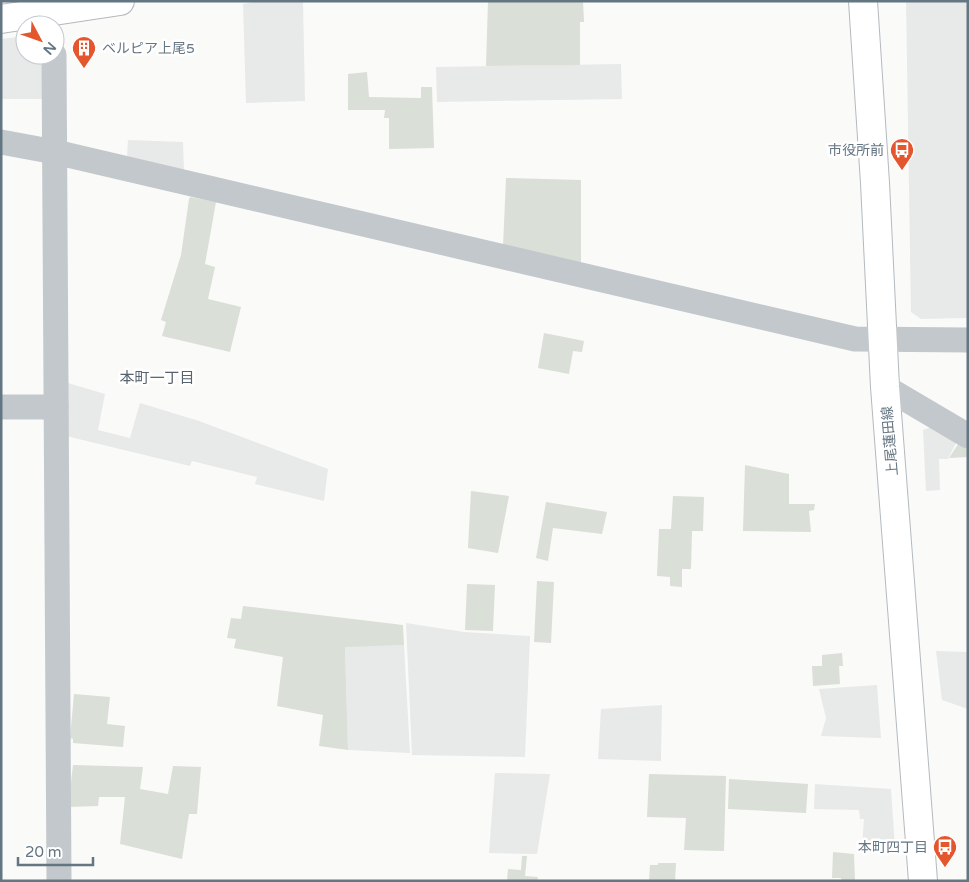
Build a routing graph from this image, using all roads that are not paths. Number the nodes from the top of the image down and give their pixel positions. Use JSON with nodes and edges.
{"nodes":[{"id":1,"x":120,"y":1,"type":"edge"},
{"id":2,"x":863,"y":1,"type":"edge"},
{"id":3,"x":65,"y":15,"type":"edge"},
{"id":4,"x":1,"y":19,"type":"edge"},
{"id":5,"x":15,"y":19,"type":"edge"},
{"id":6,"x":54,"y":65,"type":"edge"},
{"id":7,"x":1,"y":142,"type":"edge"},
{"id":8,"x":55,"y":152,"type":"junction"},
{"id":9,"x":883,"y":340,"type":"junction"},
{"id":10,"x":968,"y":340,"type":"edge"},
{"id":11,"x":885,"y":387,"type":"junction"},
{"id":12,"x":1,"y":407,"type":"edge"},
{"id":13,"x":56,"y":407,"type":"junction"},
{"id":14,"x":968,"y":436,"type":"edge"},
{"id":15,"x":59,"y":881,"type":"edge"},
{"id":16,"x":923,"y":881,"type":"edge"}],
"edges":[{"from":1,"to":3,"type":"main road"},
{"from":2,"to":9,"type":"main road","name":"上尾蓮田線"},
{"from":4,"to":5,"type":"main road"},
{"from":6,"to":8,"type":"street"},
{"from":7,"to":8,"type":"street"},
{"from":8,"to":9,"type":"street"},
{"from":8,"to":13,"type":"street"},
{"from":9,"to":10,"type":"street"},
{"from":9,"to":11,"type":"main road","name":"上尾蓮田線"},
{"from":11,"to":14,"type":"street"},
{"from":11,"to":16,"type":"main road","name":"上尾蓮田線"},
{"from":12,"to":13,"type":"street"},
{"from":13,"to":15,"type":"street"}]}
